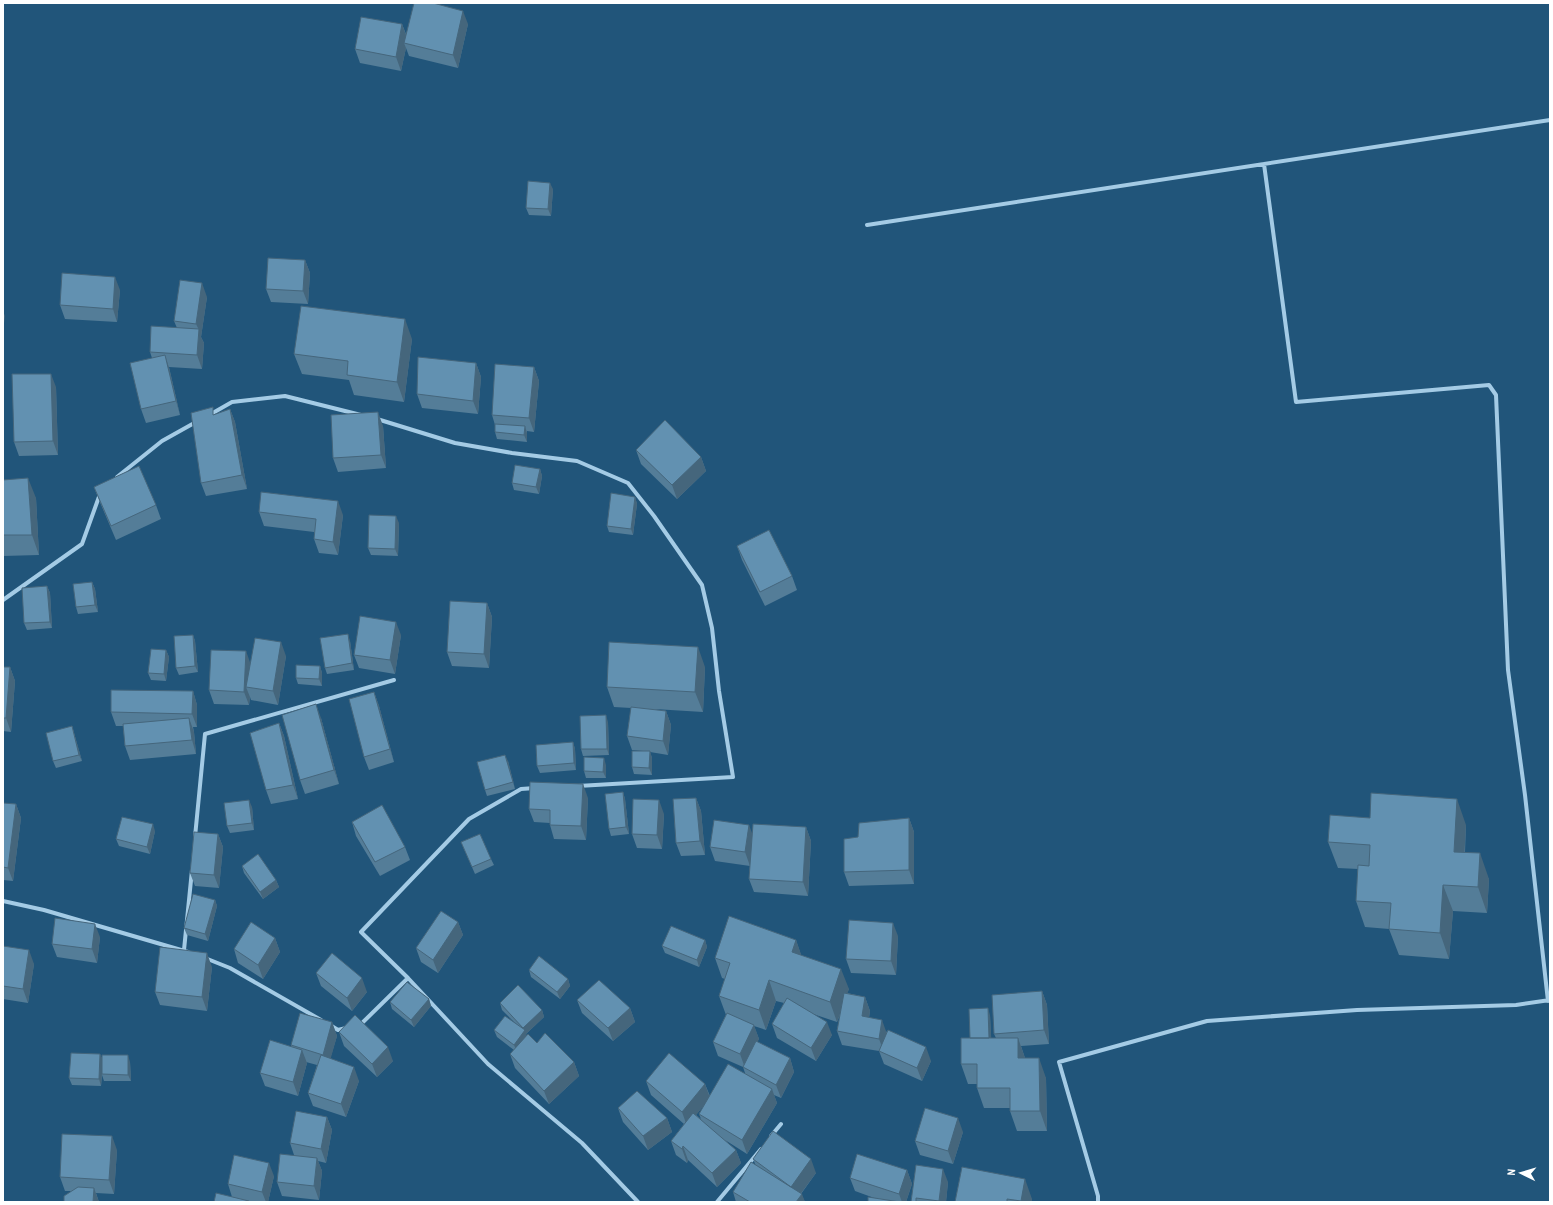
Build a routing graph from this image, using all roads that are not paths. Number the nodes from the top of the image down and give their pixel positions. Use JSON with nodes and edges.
{"nodes":[{"id":1,"x":1550,"y":120,"type":"edge"},
{"id":2,"x":1264,"y":164,"type":"junction"},
{"id":3,"x":867,"y":225,"type":"dead end"},
{"id":4,"x":207,"y":416,"type":"edge"},
{"id":5,"x":366,"y":416,"type":"edge"},
{"id":6,"x":373,"y":418,"type":"edge"},
{"id":7,"x":200,"y":420,"type":"edge"},
{"id":8,"x":114,"y":480,"type":"edge"},
{"id":9,"x":101,"y":489,"type":"edge"},
{"id":10,"x":3,"y":600,"type":"edge"},
{"id":11,"x":394,"y":680,"type":"dead end"},
{"id":12,"x":576,"y":786,"type":"edge"},
{"id":13,"x":536,"y":788,"type":"edge"},
{"id":14,"x":194,"y":842,"type":"edge"},
{"id":15,"x":192,"y":865,"type":"edge"},
{"id":16,"x":3,"y":901,"type":"edge"},
{"id":17,"x":184,"y":950,"type":"junction"},
{"id":18,"x":190,"y":953,"type":"edge"},
{"id":19,"x":197,"y":955,"type":"edge"},
{"id":20,"x":408,"y":978,"type":"junction"},
{"id":21,"x":1549,"y":1000,"type":"edge"},
{"id":22,"x":781,"y":1124,"type":"dead end"},
{"id":23,"x":638,"y":1202,"type":"edge"},
{"id":24,"x":717,"y":1202,"type":"edge"},
{"id":25,"x":1098,"y":1202,"type":"edge"}],
"edges":[{"from":1,"to":2,"type":"street"},
{"from":2,"to":3,"type":"street"},
{"from":2,"to":21,"type":"street"},
{"from":4,"to":5,"type":"street"},
{"from":6,"to":12,"type":"street"},
{"from":7,"to":8,"type":"street"},
{"from":9,"to":10,"type":"street"},
{"from":11,"to":14,"type":"street"},
{"from":13,"to":20,"type":"street"},
{"from":15,"to":17,"type":"street"},
{"from":16,"to":17,"type":"street"},
{"from":17,"to":18,"type":"street"},
{"from":19,"to":20,"type":"street"},
{"from":20,"to":23,"type":"street"},
{"from":21,"to":25,"type":"street"},
{"from":22,"to":24,"type":"street"}]}
